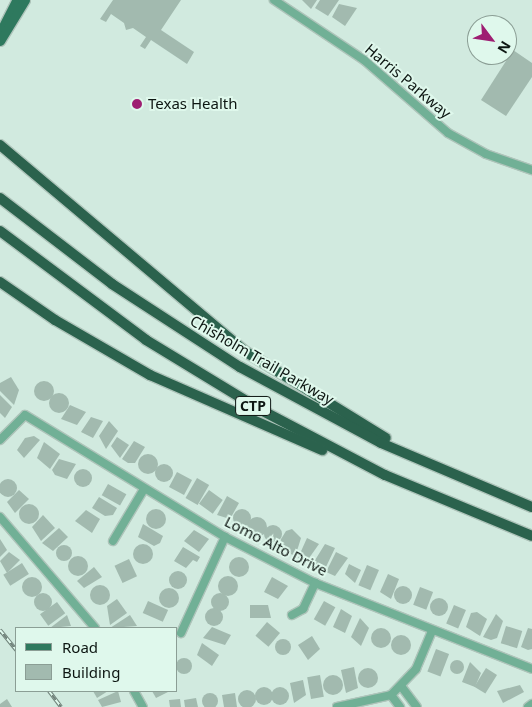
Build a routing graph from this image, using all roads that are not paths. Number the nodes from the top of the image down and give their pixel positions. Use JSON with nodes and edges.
{"nodes":[{"id":1,"x":16,"y":0,"type":"edge"},
{"id":2,"x":25,"y":0,"type":"edge"},
{"id":3,"x":274,"y":0,"type":"edge"},
{"id":4,"x":0,"y":32,"type":"edge"},
{"id":5,"x":0,"y":41,"type":"edge"},
{"id":6,"x":0,"y":145,"type":"edge"},
{"id":7,"x":532,"y":170,"type":"edge"},
{"id":8,"x":0,"y":198,"type":"edge"},
{"id":9,"x":0,"y":231,"type":"edge"},
{"id":10,"x":0,"y":282,"type":"edge"},
{"id":11,"x":0,"y":440,"type":"edge"},
{"id":12,"x":386,"y":475,"type":"junction"},
{"id":13,"x":457,"y":477,"type":"junction"},
{"id":14,"x":144,"y":488,"type":"junction"},
{"id":15,"x":532,"y":507,"type":"edge"},
{"id":16,"x":0,"y":517,"type":"edge"},
{"id":17,"x":532,"y":536,"type":"edge"},
{"id":18,"x":226,"y":537,"type":"junction"},
{"id":19,"x":112,"y":541,"type":"dead end"},
{"id":20,"x":315,"y":582,"type":"junction"},
{"id":21,"x":292,"y":615,"type":"dead end"},
{"id":22,"x":95,"y":627,"type":"edge"},
{"id":23,"x":432,"y":631,"type":"junction"},
{"id":24,"x":181,"y":633,"type":"dead end"},
{"id":25,"x":532,"y":669,"type":"edge"},
{"id":26,"x":401,"y":686,"type":"junction"},
{"id":27,"x":135,"y":692,"type":"edge"},
{"id":28,"x":391,"y":695,"type":"junction"},
{"id":29,"x":532,"y":704,"type":"edge"},
{"id":30,"x":143,"y":707,"type":"edge"},
{"id":31,"x":337,"y":707,"type":"edge"},
{"id":32,"x":400,"y":707,"type":"edge"},
{"id":33,"x":417,"y":707,"type":"edge"},
{"id":34,"x":528,"y":707,"type":"edge"}],
"edges":[{"from":1,"to":4,"type":"main road"},
{"from":2,"to":5,"type":"main road"},
{"from":3,"to":7,"type":"street","name":"Harris Parkway"},
{"from":6,"to":13,"type":"highway"},
{"from":8,"to":13,"type":"highway","name":"Chisholm Trail Parkway","number":"CTP"},
{"from":9,"to":12,"type":"highway","number":"CTP"},
{"from":10,"to":12,"type":"highway"},
{"from":11,"to":14,"type":"street","name":"Lomo Alto Drive"},
{"from":12,"to":17,"type":"highway","number":"CTP"},
{"from":13,"to":15,"type":"highway","name":"Chisholm Trail Parkway","number":"CTP"},
{"from":14,"to":18,"type":"street","name":"Lomo Alto Drive"},
{"from":14,"to":19,"type":"street"},
{"from":16,"to":22,"type":"street"},
{"from":18,"to":20,"type":"street","name":"Lomo Alto Drive"},
{"from":18,"to":24,"type":"street"},
{"from":20,"to":21,"type":"street"},
{"from":20,"to":23,"type":"street","name":"Lomo Alto Drive"},
{"from":23,"to":25,"type":"street","name":"Lomo Alto Drive"},
{"from":23,"to":26,"type":"street"},
{"from":26,"to":28,"type":"street"},
{"from":26,"to":33,"type":"street"},
{"from":27,"to":30,"type":"street"},
{"from":28,"to":31,"type":"street"},
{"from":28,"to":32,"type":"street"},
{"from":29,"to":34,"type":"street"}]}
